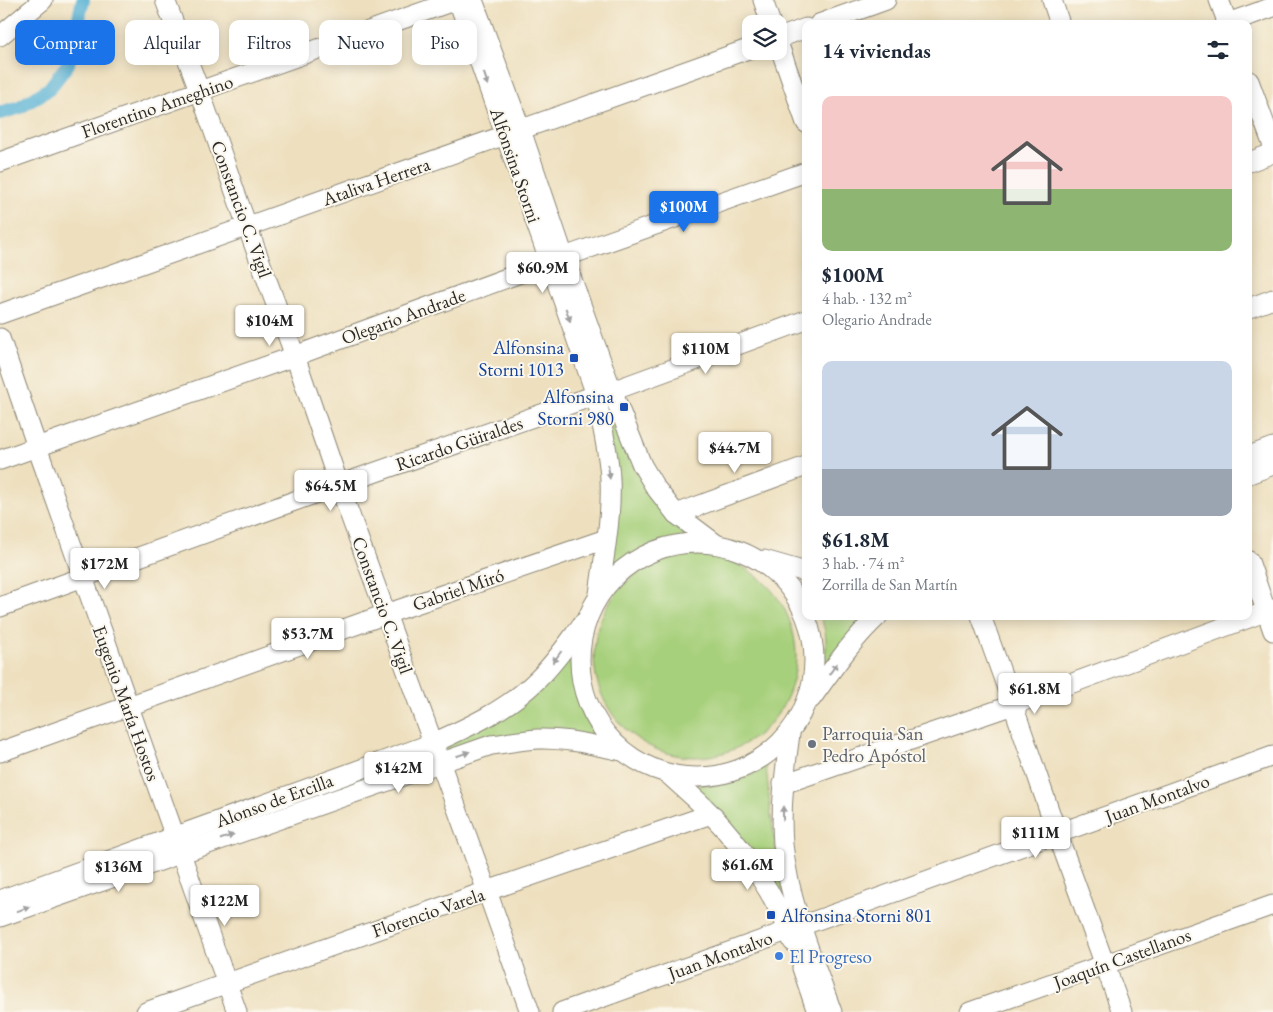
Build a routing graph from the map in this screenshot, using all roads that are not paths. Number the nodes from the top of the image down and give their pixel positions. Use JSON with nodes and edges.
{"nodes":[{"id":1,"x":43,"y":0,"type":"edge"},
{"id":2,"x":165,"y":0,"type":"edge"},
{"id":3,"x":457,"y":0,"type":"edge"},
{"id":4,"x":473,"y":0,"type":"edge"},
{"id":5,"x":763,"y":0,"type":"edge"},
{"id":6,"x":886,"y":0,"type":"edge"},
{"id":7,"x":1052,"y":0,"type":"edge"},
{"id":8,"x":1219,"y":0,"type":"edge"},
{"id":9,"x":1273,"y":7,"type":"edge"},
{"id":10,"x":768,"y":15,"type":"edge"},
{"id":11,"x":830,"y":20,"type":"edge"},
{"id":12,"x":1059,"y":20,"type":"edge"},
{"id":13,"x":1226,"y":20,"type":"edge"},
{"id":14,"x":1238,"y":20,"type":"edge"},
{"id":15,"x":802,"y":29,"type":"edge"},
{"id":16,"x":787,"y":35,"type":"edge"},
{"id":17,"x":0,"y":36,"type":"edge"},
{"id":18,"x":742,"y":51,"type":"edge"},
{"id":19,"x":784,"y":60,"type":"edge"},
{"id":20,"x":1252,"y":89,"type":"edge"},
{"id":21,"x":200,"y":92,"type":"junction"},
{"id":22,"x":802,"y":111,"type":"edge"},
{"id":23,"x":513,"y":133,"type":"junction"},
{"id":24,"x":1273,"y":146,"type":"edge"},
{"id":25,"x":1273,"y":153,"type":"edge"},
{"id":26,"x":1252,"y":161,"type":"edge"},
{"id":27,"x":0,"y":162,"type":"edge"},
{"id":28,"x":802,"y":173,"type":"edge"},
{"id":29,"x":247,"y":226,"type":"junction"},
{"id":30,"x":557,"y":260,"type":"junction"},
{"id":31,"x":1273,"y":299,"type":"edge"},
{"id":32,"x":1252,"y":307,"type":"edge"},
{"id":33,"x":0,"y":314,"type":"edge"},
{"id":34,"x":802,"y":321,"type":"edge"},
{"id":35,"x":0,"y":338,"type":"edge"},
{"id":36,"x":295,"y":356,"type":"junction"},
{"id":37,"x":604,"y":393,"type":"junction"},
{"id":38,"x":37,"y":447,"type":"junction"},
{"id":39,"x":1273,"y":447,"type":"edge"},
{"id":40,"x":1252,"y":455,"type":"edge"},
{"id":41,"x":0,"y":460,"type":"edge"},
{"id":42,"x":1273,"y":465,"type":"edge"},
{"id":43,"x":802,"y":467,"type":"edge"},
{"id":44,"x":1252,"y":473,"type":"edge"},
{"id":45,"x":339,"y":485,"type":"junction"},
{"id":46,"x":676,"y":514,"type":"junction"},
{"id":47,"x":606,"y":539,"type":"junction"},
{"id":48,"x":716,"y":544,"type":"junction"},
{"id":49,"x":752,"y":557,"type":"junction"},
{"id":50,"x":1252,"y":568,"type":"edge"},
{"id":51,"x":802,"y":571,"type":"edge"},
{"id":52,"x":82,"y":576,"type":"junction"},
{"id":53,"x":599,"y":594,"type":"junction"},
{"id":54,"x":0,"y":607,"type":"edge"},
{"id":55,"x":802,"y":610,"type":"edge"},
{"id":56,"x":1270,"y":611,"type":"edge"},
{"id":57,"x":386,"y":614,"type":"junction"},
{"id":58,"x":586,"y":618,"type":"junction"},
{"id":59,"x":1252,"y":618,"type":"edge"},
{"id":60,"x":807,"y":620,"type":"edge"},
{"id":61,"x":874,"y":620,"type":"edge"},
{"id":62,"x":982,"y":620,"type":"edge"},
{"id":63,"x":1245,"y":620,"type":"edge"},
{"id":64,"x":1273,"y":631,"type":"edge"},
{"id":65,"x":1014,"y":704,"type":"junction"},
{"id":66,"x":128,"y":707,"type":"junction"},
{"id":67,"x":804,"y":708,"type":"junction"},
{"id":68,"x":790,"y":734,"type":"junction"},
{"id":69,"x":433,"y":743,"type":"junction"},
{"id":70,"x":622,"y":751,"type":"junction"},
{"id":71,"x":0,"y":752,"type":"edge"},
{"id":72,"x":1273,"y":756,"type":"edge"},
{"id":73,"x":440,"y":762,"type":"junction"},
{"id":74,"x":668,"y":774,"type":"junction"},
{"id":75,"x":783,"y":784,"type":"junction"},
{"id":76,"x":711,"y":814,"type":"junction"},
{"id":77,"x":1057,"y":833,"type":"junction"},
{"id":78,"x":178,"y":845,"type":"junction"},
{"id":79,"x":487,"y":891,"type":"junction"},
{"id":80,"x":43,"y":893,"type":"junction"},
{"id":81,"x":0,"y":900,"type":"edge"},
{"id":82,"x":1273,"y":905,"type":"edge"},
{"id":83,"x":0,"y":917,"type":"edge"},
{"id":84,"x":795,"y":929,"type":"junction"},
{"id":85,"x":1105,"y":964,"type":"junction"},
{"id":86,"x":227,"y":983,"type":"junction"},
{"id":87,"x":146,"y":1012,"type":"edge"},
{"id":88,"x":237,"y":1012,"type":"edge"},
{"id":89,"x":530,"y":1012,"type":"edge"},
{"id":90,"x":562,"y":1012,"type":"edge"},
{"id":91,"x":818,"y":1012,"type":"edge"},
{"id":92,"x":832,"y":1012,"type":"edge"},
{"id":93,"x":970,"y":1012,"type":"edge"},
{"id":94,"x":1122,"y":1012,"type":"edge"}],
"edges":[{"from":1,"to":17,"type":"street"},
{"from":2,"to":21,"type":"street","name":"Constancio C. Vigil"},
{"from":3,"to":21,"type":"street","name":"Florentino Ameghino"},
{"from":3,"to":23,"type":"street","name":"Alfonsina Storni","one_way":true},
{"from":4,"to":23,"type":"street","name":"Alfonsina Storni"},
{"from":5,"to":10,"type":"street"},
{"from":6,"to":11,"type":"street"},
{"from":7,"to":12,"type":"street"},
{"from":8,"to":13,"type":"street"},
{"from":9,"to":14,"type":"street"},
{"from":15,"to":16,"type":"street"},
{"from":18,"to":23,"type":"street","name":"Ataliva Herrera"},
{"from":19,"to":22,"type":"street"},
{"from":20,"to":24,"type":"street"},
{"from":21,"to":27,"type":"street","name":"Florentino Ameghino"},
{"from":21,"to":29,"type":"street","name":"Constancio C. Vigil"},
{"from":23,"to":29,"type":"street","name":"Ataliva Herrera"},
{"from":23,"to":30,"type":"street","name":"Alfonsina Storni"},
{"from":25,"to":26,"type":"street"},
{"from":28,"to":30,"type":"street","name":"Olegario Andrade"},
{"from":29,"to":33,"type":"street","name":"Ataliva Herrera"},
{"from":29,"to":36,"type":"street","name":"Constancio C. Vigil"},
{"from":30,"to":36,"type":"street","name":"Olegario Andrade"},
{"from":30,"to":37,"type":"street","name":"Alfonsina Storni"},
{"from":31,"to":32,"type":"street"},
{"from":34,"to":37,"type":"street","name":"Ricardo Güiraldes"},
{"from":35,"to":38,"type":"street","name":"Eugenio María Hostos"},
{"from":36,"to":38,"type":"street","name":"Olegario Andrade"},
{"from":36,"to":45,"type":"street","name":"Constancio C. Vigil"},
{"from":37,"to":45,"type":"street","name":"Ricardo Güiraldes"},
{"from":37,"to":46,"type":"street","name":"Alfonsina Storni"},
{"from":37,"to":47,"type":"street","name":"Alfonsina Storni","one_way":true},
{"from":38,"to":41,"type":"street","name":"Olegario Andrade"},
{"from":38,"to":52,"type":"street","name":"Eugenio María Hostos"},
{"from":39,"to":40,"type":"street"},
{"from":42,"to":44,"type":"street"},
{"from":43,"to":46,"type":"street"},
{"from":45,"to":52,"type":"street","name":"Ricardo Güiraldes"},
{"from":45,"to":57,"type":"street","name":"Constancio C. Vigil"},
{"from":46,"to":48,"type":"street","name":"Alfonsina Storni"},
{"from":47,"to":53,"type":"street","name":"Alfonsina Storni"},
{"from":47,"to":57,"type":"street","name":"Gabriel Miró"},
{"from":48,"to":49,"type":"street"},
{"from":48,"to":53,"type":"street"},
{"from":49,"to":51,"type":"street"},
{"from":49,"to":55,"type":"street"},
{"from":50,"to":56,"type":"street"},
{"from":52,"to":54,"type":"street","name":"Ricardo Güiraldes"},
{"from":52,"to":66,"type":"street","name":"Eugenio María Hostos"},
{"from":53,"to":58,"type":"street"},
{"from":56,"to":59,"type":"street"},
{"from":56,"to":64,"type":"street"},
{"from":57,"to":66,"type":"street","name":"Gabriel Miró"},
{"from":57,"to":69,"type":"street","name":"Constancio C. Vigil"},
{"from":58,"to":69,"type":"street","name":"Alonso de Ercilla","one_way":true},
{"from":58,"to":70,"type":"street"},
{"from":60,"to":67,"type":"street"},
{"from":67,"to":61,"type":"street","one_way":true},
{"from":62,"to":65,"type":"street"},
{"from":63,"to":65,"type":"street"},
{"from":65,"to":75,"type":"street"},
{"from":65,"to":77,"type":"street"},
{"from":66,"to":71,"type":"street","name":"Gabriel Miró"},
{"from":66,"to":78,"type":"street","name":"Eugenio María Hostos"},
{"from":67,"to":68,"type":"street"},
{"from":68,"to":74,"type":"street"},
{"from":68,"to":75,"type":"street"},
{"from":69,"to":73,"type":"street","name":"Constancio C. Vigil"},
{"from":69,"to":78,"type":"street","name":"Alonso de Ercilla"},
{"from":73,"to":70,"type":"street","name":"Alonso de Ercilla","one_way":true},
{"from":70,"to":74,"type":"street"},
{"from":72,"to":77,"type":"street","name":"Juan Montalvo"},
{"from":78,"to":73,"type":"street","name":"Alonso de Ercilla","one_way":true},
{"from":73,"to":79,"type":"street","name":"Constancio C. Vigil"},
{"from":74,"to":76,"type":"street"},
{"from":84,"to":75,"type":"street","one_way":true},
{"from":76,"to":79,"type":"street","name":"Florencio Varela"},
{"from":76,"to":84,"type":"street"},
{"from":77,"to":84,"type":"street","name":"Juan Montalvo"},
{"from":77,"to":85,"type":"street"},
{"from":78,"to":80,"type":"street","name":"Alonso de Ercilla"},
{"from":78,"to":86,"type":"street","name":"Eugenio María Hostos"},
{"from":79,"to":86,"type":"street","name":"Florencio Varela"},
{"from":79,"to":89,"type":"street","name":"Constancio C. Vigil"},
{"from":80,"to":81,"type":"street"},
{"from":83,"to":80,"type":"street","one_way":true},
{"from":82,"to":85,"type":"street","name":"Joaquín Castellanos"},
{"from":84,"to":90,"type":"street","name":"Juan Montalvo"},
{"from":84,"to":91,"type":"street"},
{"from":84,"to":92,"type":"street"},
{"from":85,"to":93,"type":"street","name":"Joaquín Castellanos"},
{"from":85,"to":94,"type":"street"},
{"from":86,"to":87,"type":"street","name":"Florencio Varela"},
{"from":86,"to":88,"type":"street","name":"Eugenio María Hostos"}]}
